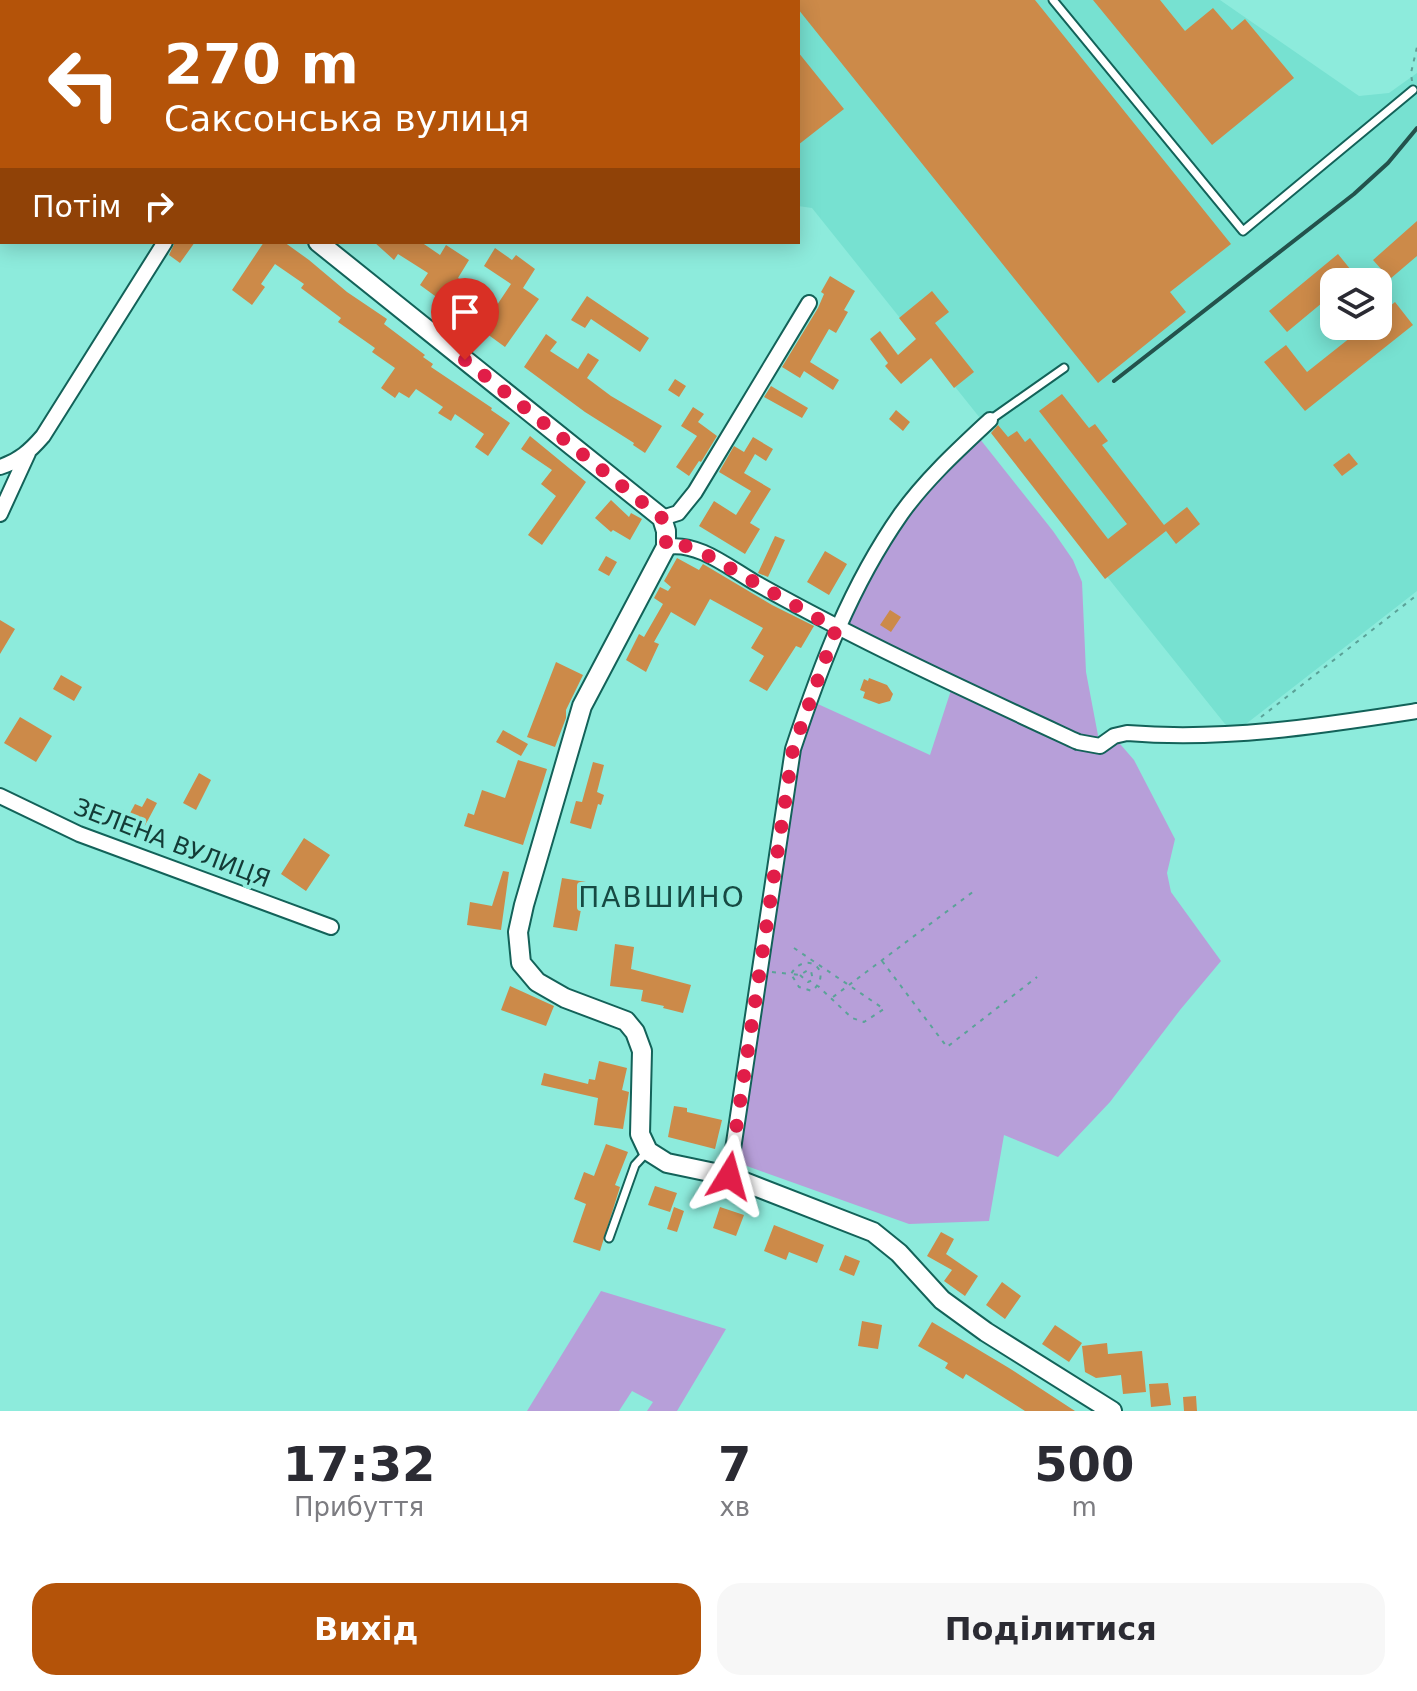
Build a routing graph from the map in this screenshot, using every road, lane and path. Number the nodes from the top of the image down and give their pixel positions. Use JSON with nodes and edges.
{"nodes":[{"id":1,"x":1053,"y":0,"type":"edge"},
{"id":2,"x":1417,"y":47,"type":"edge"},
{"id":3,"x":1413,"y":90,"type":"joint"},
{"id":4,"x":164,"y":244,"type":"edge"},
{"id":5,"x":320,"y":244,"type":"edge"},
{"id":6,"x":809,"y":303,"type":"dead end"},
{"id":7,"x":1064,"y":368,"type":"dead end"},
{"id":8,"x":990,"y":420,"type":"joint"},
{"id":9,"x":28,"y":453,"type":"junction"},
{"id":10,"x":0,"y":467,"type":"edge"},
{"id":11,"x":0,"y":514,"type":"edge"},
{"id":12,"x":662,"y":518,"type":"junction"},
{"id":13,"x":666,"y":547,"type":"junction"},
{"id":14,"x":1417,"y":595,"type":"edge"},
{"id":15,"x":836,"y":629,"type":"junction"},
{"id":16,"x":1417,"y":711,"type":"edge"},
{"id":17,"x":1262,"y":716,"type":"dead end"},
{"id":18,"x":0,"y":796,"type":"edge"},
{"id":19,"x":974,"y":891,"type":"dead end"},
{"id":20,"x":331,"y":927,"type":"dead end"},
{"id":21,"x":794,"y":948,"type":"dead end"},
{"id":22,"x":882,"y":961,"type":"junction"},
{"id":23,"x":817,"y":964,"type":"junction"},
{"id":24,"x":759,"y":971,"type":"junction"},
{"id":25,"x":791,"y":974,"type":"junction"},
{"id":26,"x":800,"y":975,"type":"dead end"},
{"id":27,"x":1037,"y":977,"type":"dead end"},
{"id":28,"x":849,"y":985,"type":"junction"},
{"id":29,"x":818,"y":986,"type":"junction"},
{"id":30,"x":832,"y":998,"type":"junction"},
{"id":31,"x":648,"y":1151,"type":"junction"},
{"id":32,"x":729,"y":1176,"type":"junction"},
{"id":33,"x":609,"y":1238,"type":"dead end"},
{"id":34,"x":1112,"y":1411,"type":"edge"}],
"edges":[{"from":1,"to":3,"type":"lane"},
{"from":2,"to":3,"type":"path"},
{"from":4,"to":9,"type":"street"},
{"from":5,"to":12,"type":"street"},
{"from":6,"to":12,"type":"street"},
{"from":7,"to":8,"type":"lane"},
{"from":8,"to":15,"type":"street"},
{"from":9,"to":10,"type":"street"},
{"from":9,"to":11,"type":"street"},
{"from":12,"to":13,"type":"street"},
{"from":13,"to":15,"type":"street"},
{"from":13,"to":31,"type":"street"},
{"from":14,"to":17,"type":"path"},
{"from":15,"to":16,"type":"street"},
{"from":15,"to":24,"type":"street"},
{"from":18,"to":20,"type":"street","name":"ЗЕЛЕНА ВУЛИЦЯ"},
{"from":19,"to":22,"type":"path"},
{"from":21,"to":23,"type":"path"},
{"from":22,"to":27,"type":"path"},
{"from":22,"to":28,"type":"path"},
{"from":23,"to":25,"type":"path"},
{"from":23,"to":28,"type":"path"},
{"from":23,"to":29,"type":"path"},
{"from":24,"to":25,"type":"path"},
{"from":24,"to":32,"type":"street"},
{"from":25,"to":26,"type":"path"},
{"from":25,"to":29,"type":"path"},
{"from":28,"to":30,"type":"path"},
{"from":28,"to":30,"type":"path"},
{"from":29,"to":30,"type":"path"},
{"from":31,"to":32,"type":"street"},
{"from":31,"to":33,"type":"lane"},
{"from":32,"to":34,"type":"street"}]}
